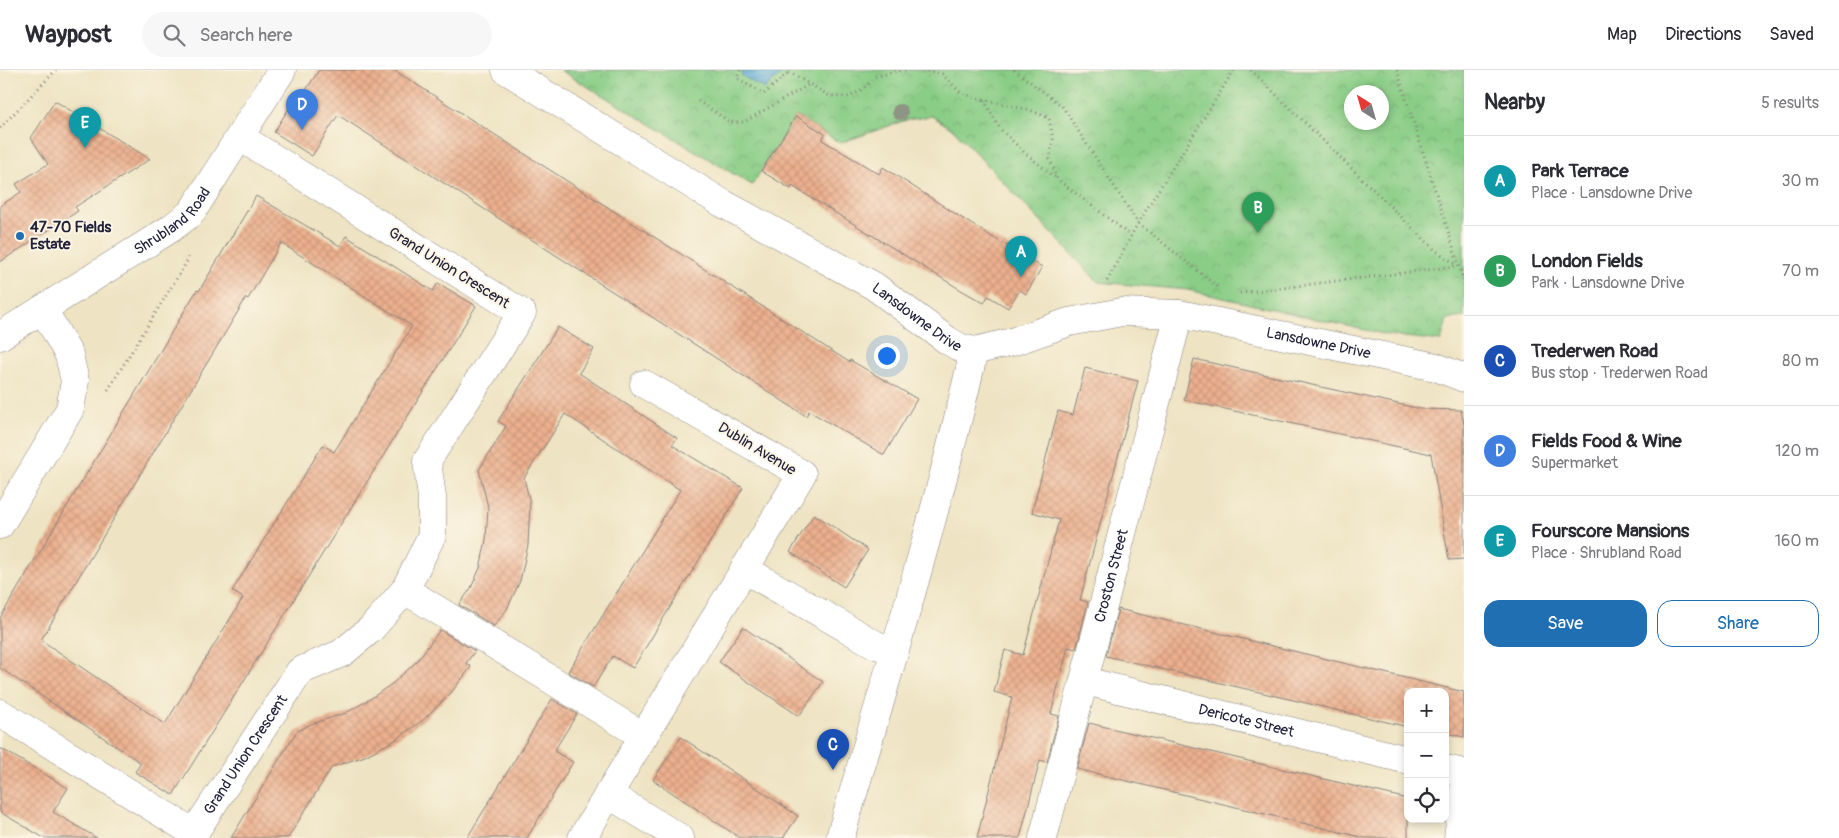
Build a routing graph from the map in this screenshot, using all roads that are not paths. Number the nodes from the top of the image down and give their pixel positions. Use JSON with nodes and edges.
{"nodes":[{"id":1,"x":282,"y":70,"type":"edge"},
{"id":2,"x":506,"y":70,"type":"edge"},
{"id":3,"x":240,"y":137,"type":"junction"},
{"id":4,"x":43,"y":310,"type":"junction"},
{"id":5,"x":1179,"y":314,"type":"junction"},
{"id":6,"x":0,"y":336,"type":"edge"},
{"id":7,"x":974,"y":351,"type":"junction"},
{"id":8,"x":1464,"y":378,"type":"edge"},
{"id":9,"x":644,"y":384,"type":"dead end"},
{"id":10,"x":0,"y":525,"type":"edge"},
{"id":11,"x":744,"y":569,"type":"junction"},
{"id":12,"x":405,"y":590,"type":"junction"},
{"id":13,"x":894,"y":650,"type":"junction"},
{"id":14,"x":1085,"y":681,"type":"junction"},
{"id":15,"x":0,"y":713,"type":"edge"},
{"id":16,"x":644,"y":736,"type":"junction"},
{"id":17,"x":1404,"y":759,"type":"edge"},
{"id":18,"x":1449,"y":770,"type":"edge"},
{"id":19,"x":1464,"y":773,"type":"edge"},
{"id":20,"x":1464,"y":788,"type":"edge"},
{"id":21,"x":608,"y":794,"type":"junction"},
{"id":22,"x":582,"y":838,"type":"edge"},
{"id":23,"x":680,"y":838,"type":"edge"},
{"id":24,"x":840,"y":838,"type":"edge"},
{"id":25,"x":1043,"y":838,"type":"edge"},
{"id":26,"x":1458,"y":838,"type":"edge"}],
"edges":[{"from":1,"to":3,"type":"street","name":"Shrubland Road"},
{"from":2,"to":7,"type":"street","name":"Lansdowne Drive"},
{"from":3,"to":4,"type":"street","name":"Shrubland Road"},
{"from":3,"to":12,"type":"street","name":"Grand Union Crescent"},
{"from":4,"to":6,"type":"street","name":"Shrubland Road"},
{"from":4,"to":10,"type":"street"},
{"from":5,"to":7,"type":"street","name":"Lansdowne Drive"},
{"from":5,"to":8,"type":"street","name":"Lansdowne Drive"},
{"from":5,"to":14,"type":"street","name":"Croston Street"},
{"from":7,"to":13,"type":"street"},
{"from":9,"to":11,"type":"street","name":"Dublin Avenue"},
{"from":11,"to":13,"type":"street"},
{"from":11,"to":16,"type":"street","name":"Dublin Avenue"},
{"from":12,"to":15,"type":"street","name":"Grand Union Crescent"},
{"from":12,"to":16,"type":"street"},
{"from":13,"to":24,"type":"street"},
{"from":14,"to":17,"type":"street","name":"Dericote Street"},
{"from":14,"to":25,"type":"street","name":"Croston Street"},
{"from":16,"to":21,"type":"street","name":"Dublin Avenue"},
{"from":18,"to":19,"type":"street"},
{"from":20,"to":26,"type":"street"},
{"from":21,"to":22,"type":"street","name":"Dublin Avenue"},
{"from":21,"to":23,"type":"street"}]}
